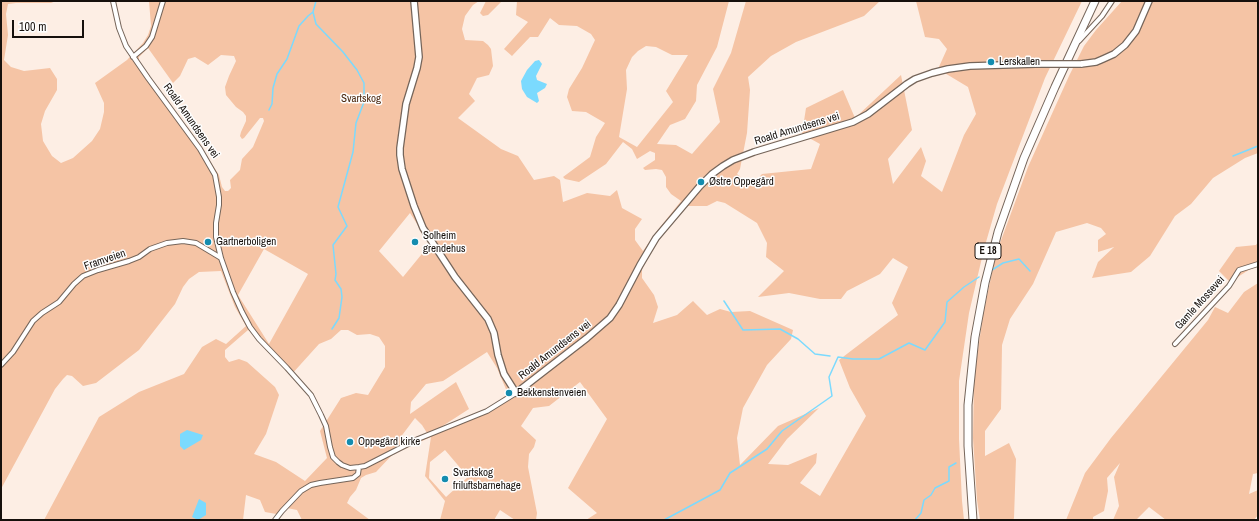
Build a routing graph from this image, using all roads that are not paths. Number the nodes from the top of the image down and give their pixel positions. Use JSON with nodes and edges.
{"nodes":[{"id":1,"x":113,"y":1,"type":"edge"},
{"id":2,"x":163,"y":1,"type":"edge"},
{"id":3,"x":414,"y":1,"type":"edge"},
{"id":4,"x":1091,"y":1,"type":"edge"},
{"id":5,"x":1095,"y":1,"type":"edge"},
{"id":6,"x":1112,"y":1,"type":"edge"},
{"id":7,"x":1149,"y":1,"type":"edge"},
{"id":8,"x":1073,"y":47,"type":"junction"},
{"id":9,"x":133,"y":57,"type":"junction"},
{"id":10,"x":222,"y":258,"type":"junction"},
{"id":11,"x":1258,"y":264,"type":"edge"},
{"id":12,"x":1175,"y":344,"type":"dead end"},
{"id":13,"x":1,"y":365,"type":"edge"},
{"id":14,"x":516,"y":393,"type":"junction"},
{"id":15,"x":359,"y":468,"type":"junction"},
{"id":16,"x":275,"y":520,"type":"edge"},
{"id":17,"x":969,"y":520,"type":"edge"},
{"id":18,"x":973,"y":520,"type":"edge"}],
"edges":[{"from":1,"to":9,"type":"street","name":"Roald Amundsens vei"},
{"from":2,"to":9,"type":"street"},
{"from":3,"to":14,"type":"main road"},
{"from":4,"to":17,"type":"highway","number":"E 18"},
{"from":5,"to":8,"type":"highway","number":"E 18"},
{"from":6,"to":8,"type":"street"},
{"from":7,"to":14,"type":"main road","name":"Roald Amundsens vei","bridge":true},
{"from":8,"to":18,"type":"highway","number":"E 18"},
{"from":9,"to":10,"type":"street","name":"Roald Amundsens vei"},
{"from":10,"to":13,"type":"street","name":"Framveien"},
{"from":10,"to":15,"type":"street","name":"Roald Amundsens vei"},
{"from":11,"to":12,"type":"street","name":"Gamle Mossevei"},
{"from":14,"to":15,"type":"street","name":"Roald Amundsens vei"},
{"from":15,"to":16,"type":"street"}]}
